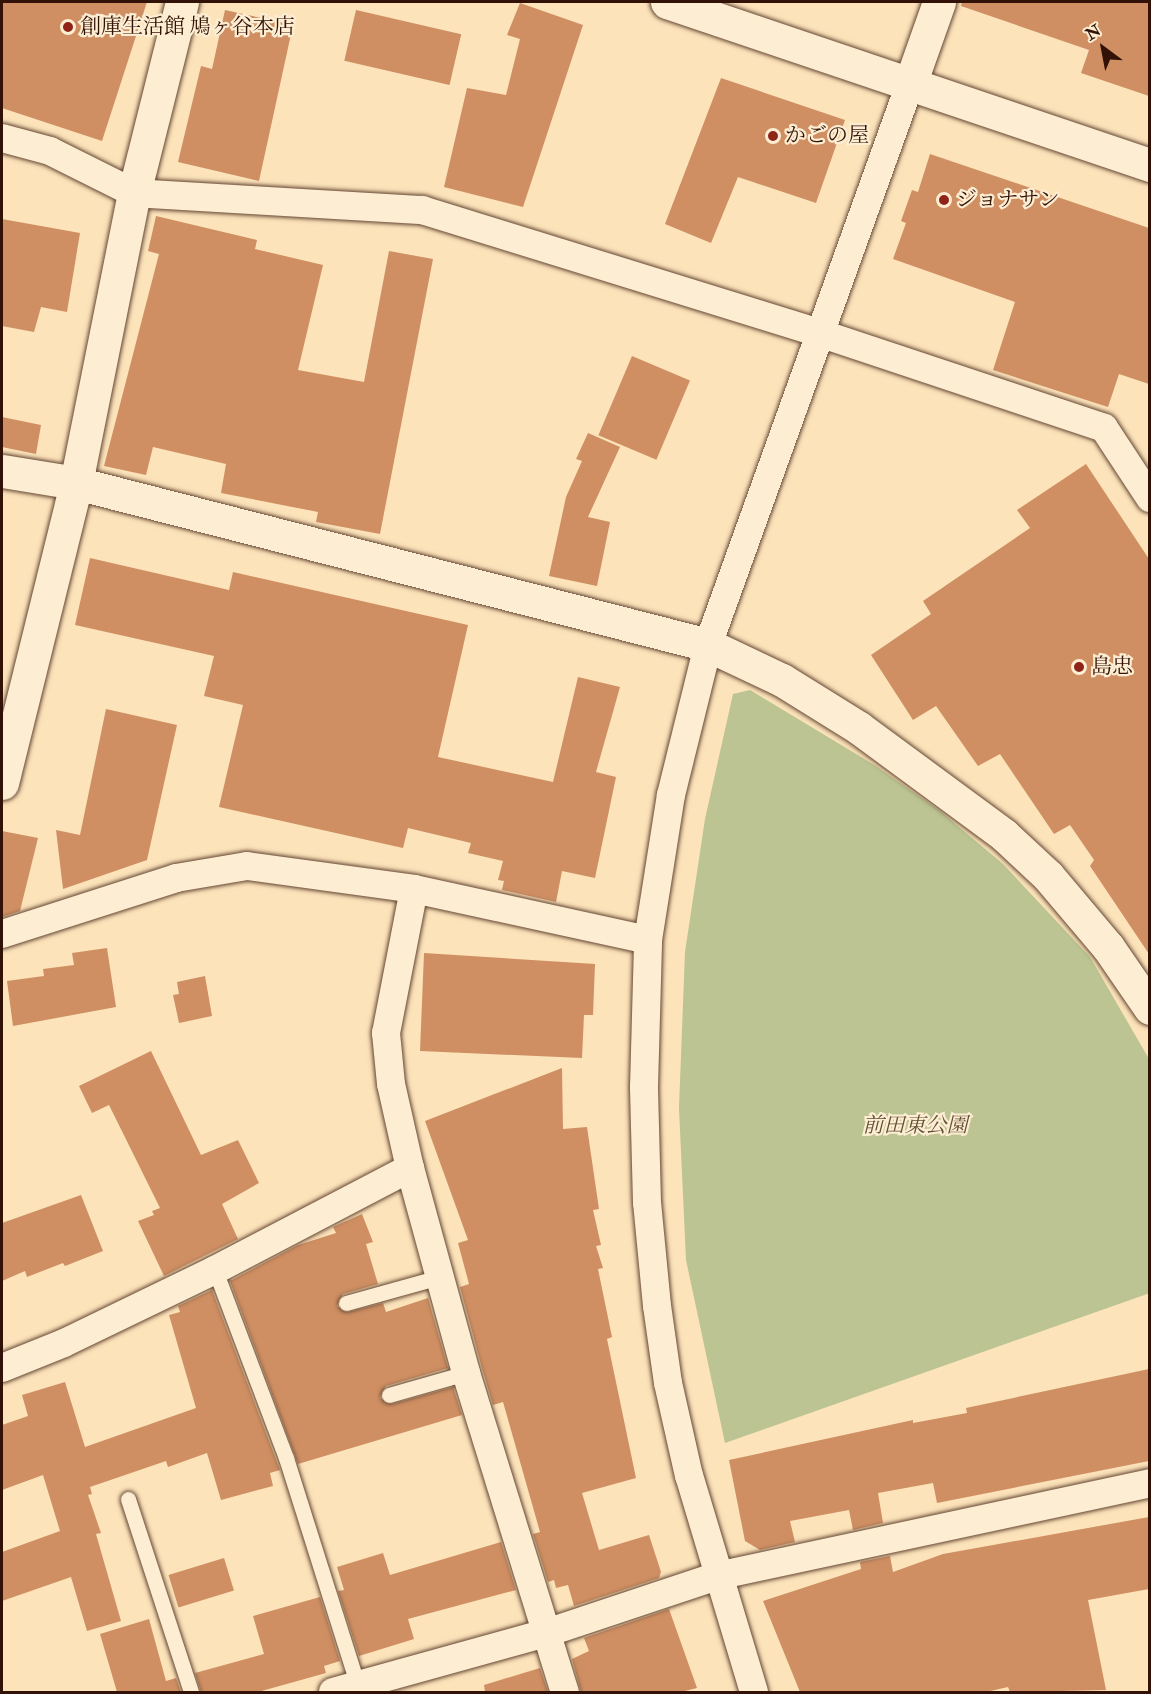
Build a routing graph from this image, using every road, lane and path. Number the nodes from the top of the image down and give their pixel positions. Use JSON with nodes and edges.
{"nodes":[{"id":1,"x":182,"y":2,"type":"edge"},
{"id":2,"x":667,"y":2,"type":"edge"},
{"id":3,"x":939,"y":2,"type":"edge"},
{"id":4,"x":910,"y":84,"type":"junction"},
{"id":5,"x":2,"y":138,"type":"edge"},
{"id":6,"x":1149,"y":165,"type":"edge"},
{"id":7,"x":134,"y":193,"type":"junction"},
{"id":8,"x":819,"y":333,"type":"junction"},
{"id":9,"x":2,"y":471,"type":"edge"},
{"id":10,"x":76,"y":483,"type":"junction"},
{"id":11,"x":1149,"y":498,"type":"edge"},
{"id":12,"x":708,"y":645,"type":"junction"},
{"id":13,"x":2,"y":783,"type":"edge"},
{"id":14,"x":414,"y":889,"type":"junction"},
{"id":15,"x":2,"y":934,"type":"edge"},
{"id":16,"x":648,"y":940,"type":"junction"},
{"id":17,"x":1149,"y":1008,"type":"edge"},
{"id":18,"x":410,"y":1168,"type":"junction"},
{"id":19,"x":215,"y":1269,"type":"junction"},
{"id":20,"x":440,"y":1277,"type":"junction"},
{"id":21,"x":346,"y":1303,"type":"dead end"},
{"id":22,"x":2,"y":1368,"type":"edge"},
{"id":23,"x":466,"y":1373,"type":"junction"},
{"id":24,"x":389,"y":1395,"type":"dead end"},
{"id":25,"x":1149,"y":1483,"type":"edge"},
{"id":26,"x":128,"y":1499,"type":"dead end"},
{"id":27,"x":717,"y":1576,"type":"junction"},
{"id":28,"x":546,"y":1633,"type":"junction"},
{"id":29,"x":347,"y":1690,"type":"edge"},
{"id":30,"x":191,"y":1692,"type":"edge"},
{"id":31,"x":565,"y":1692,"type":"edge"},
{"id":32,"x":754,"y":1692,"type":"edge"}],
"edges":[{"from":1,"to":7,"type":"street"},
{"from":2,"to":4,"type":"street"},
{"from":3,"to":4,"type":"street"},
{"from":4,"to":6,"type":"street"},
{"from":4,"to":8,"type":"street"},
{"from":5,"to":7,"type":"street"},
{"from":7,"to":8,"type":"street"},
{"from":7,"to":10,"type":"street"},
{"from":8,"to":11,"type":"street"},
{"from":8,"to":12,"type":"street"},
{"from":9,"to":10,"type":"street"},
{"from":10,"to":12,"type":"street"},
{"from":10,"to":13,"type":"street"},
{"from":12,"to":16,"type":"street"},
{"from":12,"to":17,"type":"street"},
{"from":14,"to":15,"type":"street"},
{"from":14,"to":16,"type":"street"},
{"from":14,"to":18,"type":"street"},
{"from":16,"to":27,"type":"street"},
{"from":18,"to":19,"type":"street"},
{"from":18,"to":20,"type":"street"},
{"from":19,"to":22,"type":"street"},
{"from":19,"to":29,"type":"lane"},
{"from":20,"to":21,"type":"lane"},
{"from":20,"to":23,"type":"street"},
{"from":23,"to":24,"type":"lane"},
{"from":23,"to":28,"type":"street"},
{"from":25,"to":27,"type":"street"},
{"from":26,"to":30,"type":"lane"},
{"from":27,"to":28,"type":"street"},
{"from":27,"to":32,"type":"street"},
{"from":28,"to":29,"type":"street"},
{"from":28,"to":31,"type":"street"}]}
